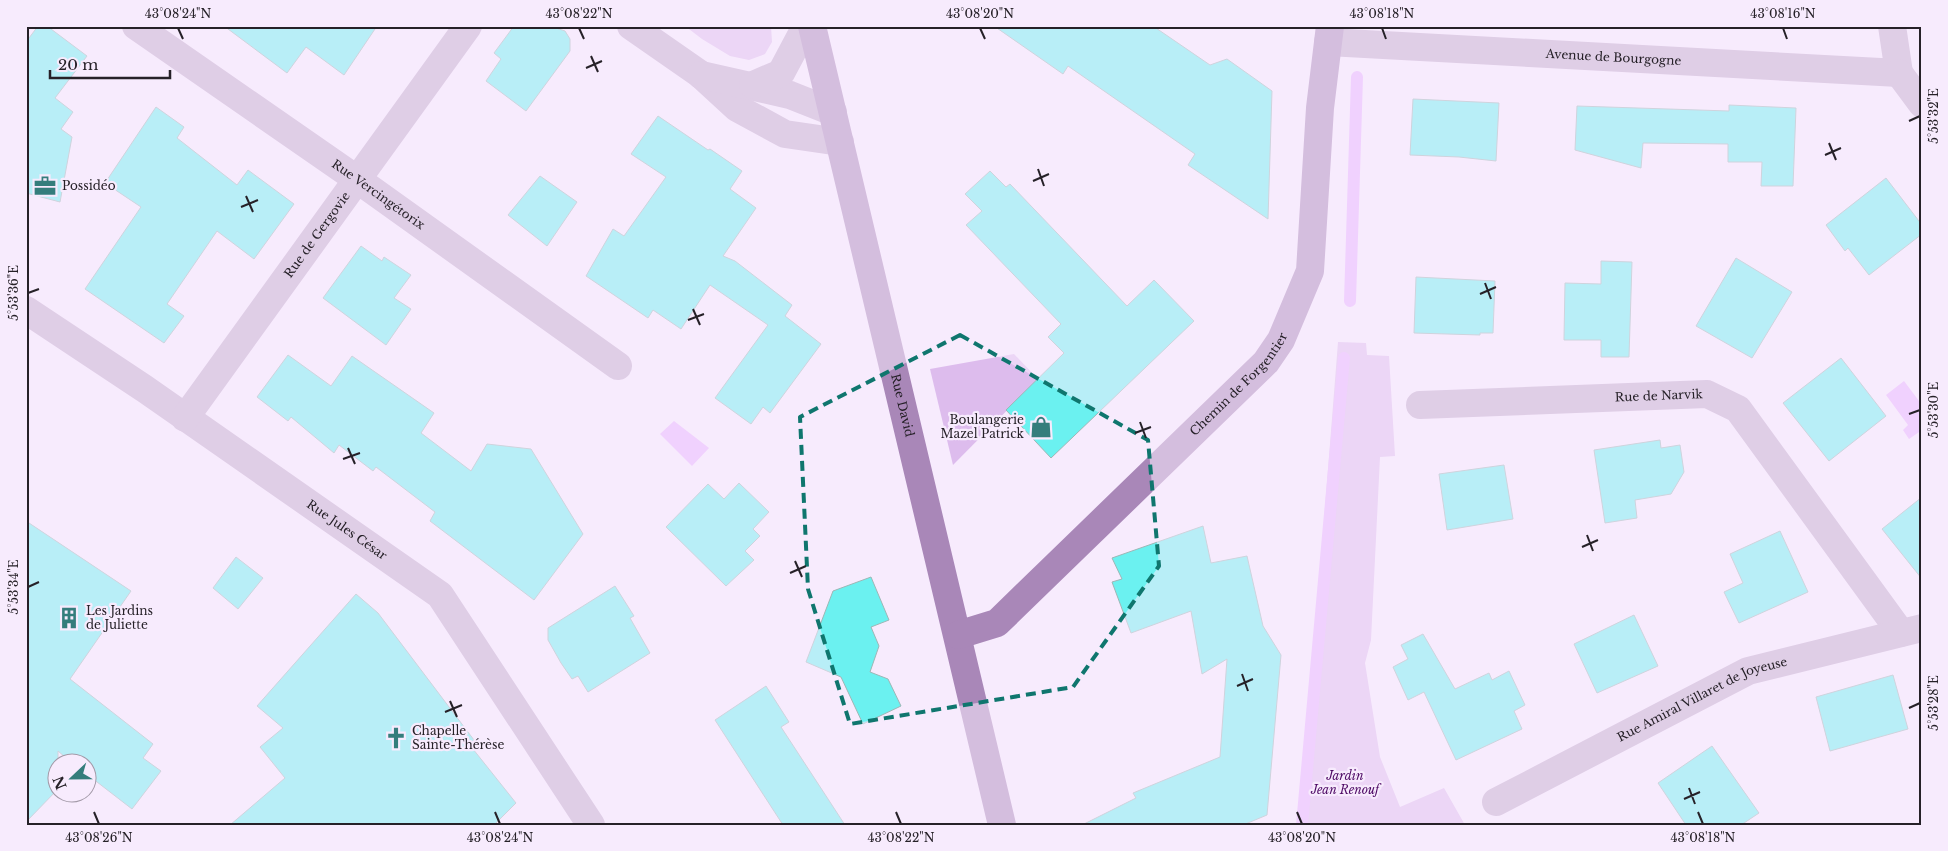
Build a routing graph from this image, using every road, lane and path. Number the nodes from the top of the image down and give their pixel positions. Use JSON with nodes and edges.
{"nodes":[{"id":1,"x":136,"y":26,"type":"edge"},
{"id":2,"x":468,"y":26,"type":"edge"},
{"id":3,"x":630,"y":26,"type":"edge"},
{"id":4,"x":806,"y":26,"type":"edge"},
{"id":5,"x":812,"y":26,"type":"edge"},
{"id":6,"x":1892,"y":26,"type":"edge"},
{"id":7,"x":1329,"y":34,"type":"edge"},
{"id":8,"x":1899,"y":73,"type":"junction"},
{"id":9,"x":700,"y":74,"type":"junction"},
{"id":10,"x":753,"y":85,"type":"junction"},
{"id":11,"x":1922,"y":104,"type":"edge"},
{"id":12,"x":834,"y":112,"type":"junction"},
{"id":13,"x":840,"y":142,"type":"junction"},
{"id":14,"x":358,"y":180,"type":"junction"},
{"id":15,"x":26,"y":310,"type":"edge"},
{"id":16,"x":618,"y":366,"type":"dead end"},
{"id":17,"x":1420,"y":405,"type":"dead end"},
{"id":18,"x":185,"y":418,"type":"junction"},
{"id":19,"x":1912,"y":630,"type":"edge"},
{"id":20,"x":958,"y":634,"type":"junction"},
{"id":21,"x":1496,"y":802,"type":"dead end"},
{"id":22,"x":591,"y":825,"type":"edge"},
{"id":23,"x":1002,"y":825,"type":"edge"}],
"edges":[{"from":1,"to":14,"type":"street","name":"Rue Vercingétorix"},
{"from":2,"to":14,"type":"street","name":"Rue de Gergovie"},
{"from":3,"to":9,"type":"street"},
{"from":4,"to":10,"type":"street"},
{"from":5,"to":12,"type":"main road","name":"Rue David"},
{"from":6,"to":8,"type":"street"},
{"from":7,"to":8,"type":"street","name":"Avenue de Bourgogne"},
{"from":7,"to":20,"type":"main road","name":"Chemin de Forgentier"},
{"from":8,"to":11,"type":"street"},
{"from":9,"to":10,"type":"street"},
{"from":9,"to":13,"type":"street"},
{"from":10,"to":12,"type":"street"},
{"from":12,"to":13,"type":"main road","name":"Rue David"},
{"from":13,"to":20,"type":"main road","name":"Rue David"},
{"from":14,"to":16,"type":"street","name":"Rue Vercingétorix"},
{"from":14,"to":18,"type":"street","name":"Rue de Gergovie"},
{"from":15,"to":18,"type":"street","name":"Rue Jules César"},
{"from":17,"to":19,"type":"street","name":"Rue de Narvik"},
{"from":18,"to":22,"type":"street","name":"Rue Jules César"},
{"from":19,"to":21,"type":"street","name":"Rue Amiral Villaret de Joyeuse"},
{"from":20,"to":23,"type":"main road","name":"Rue David"}]}
